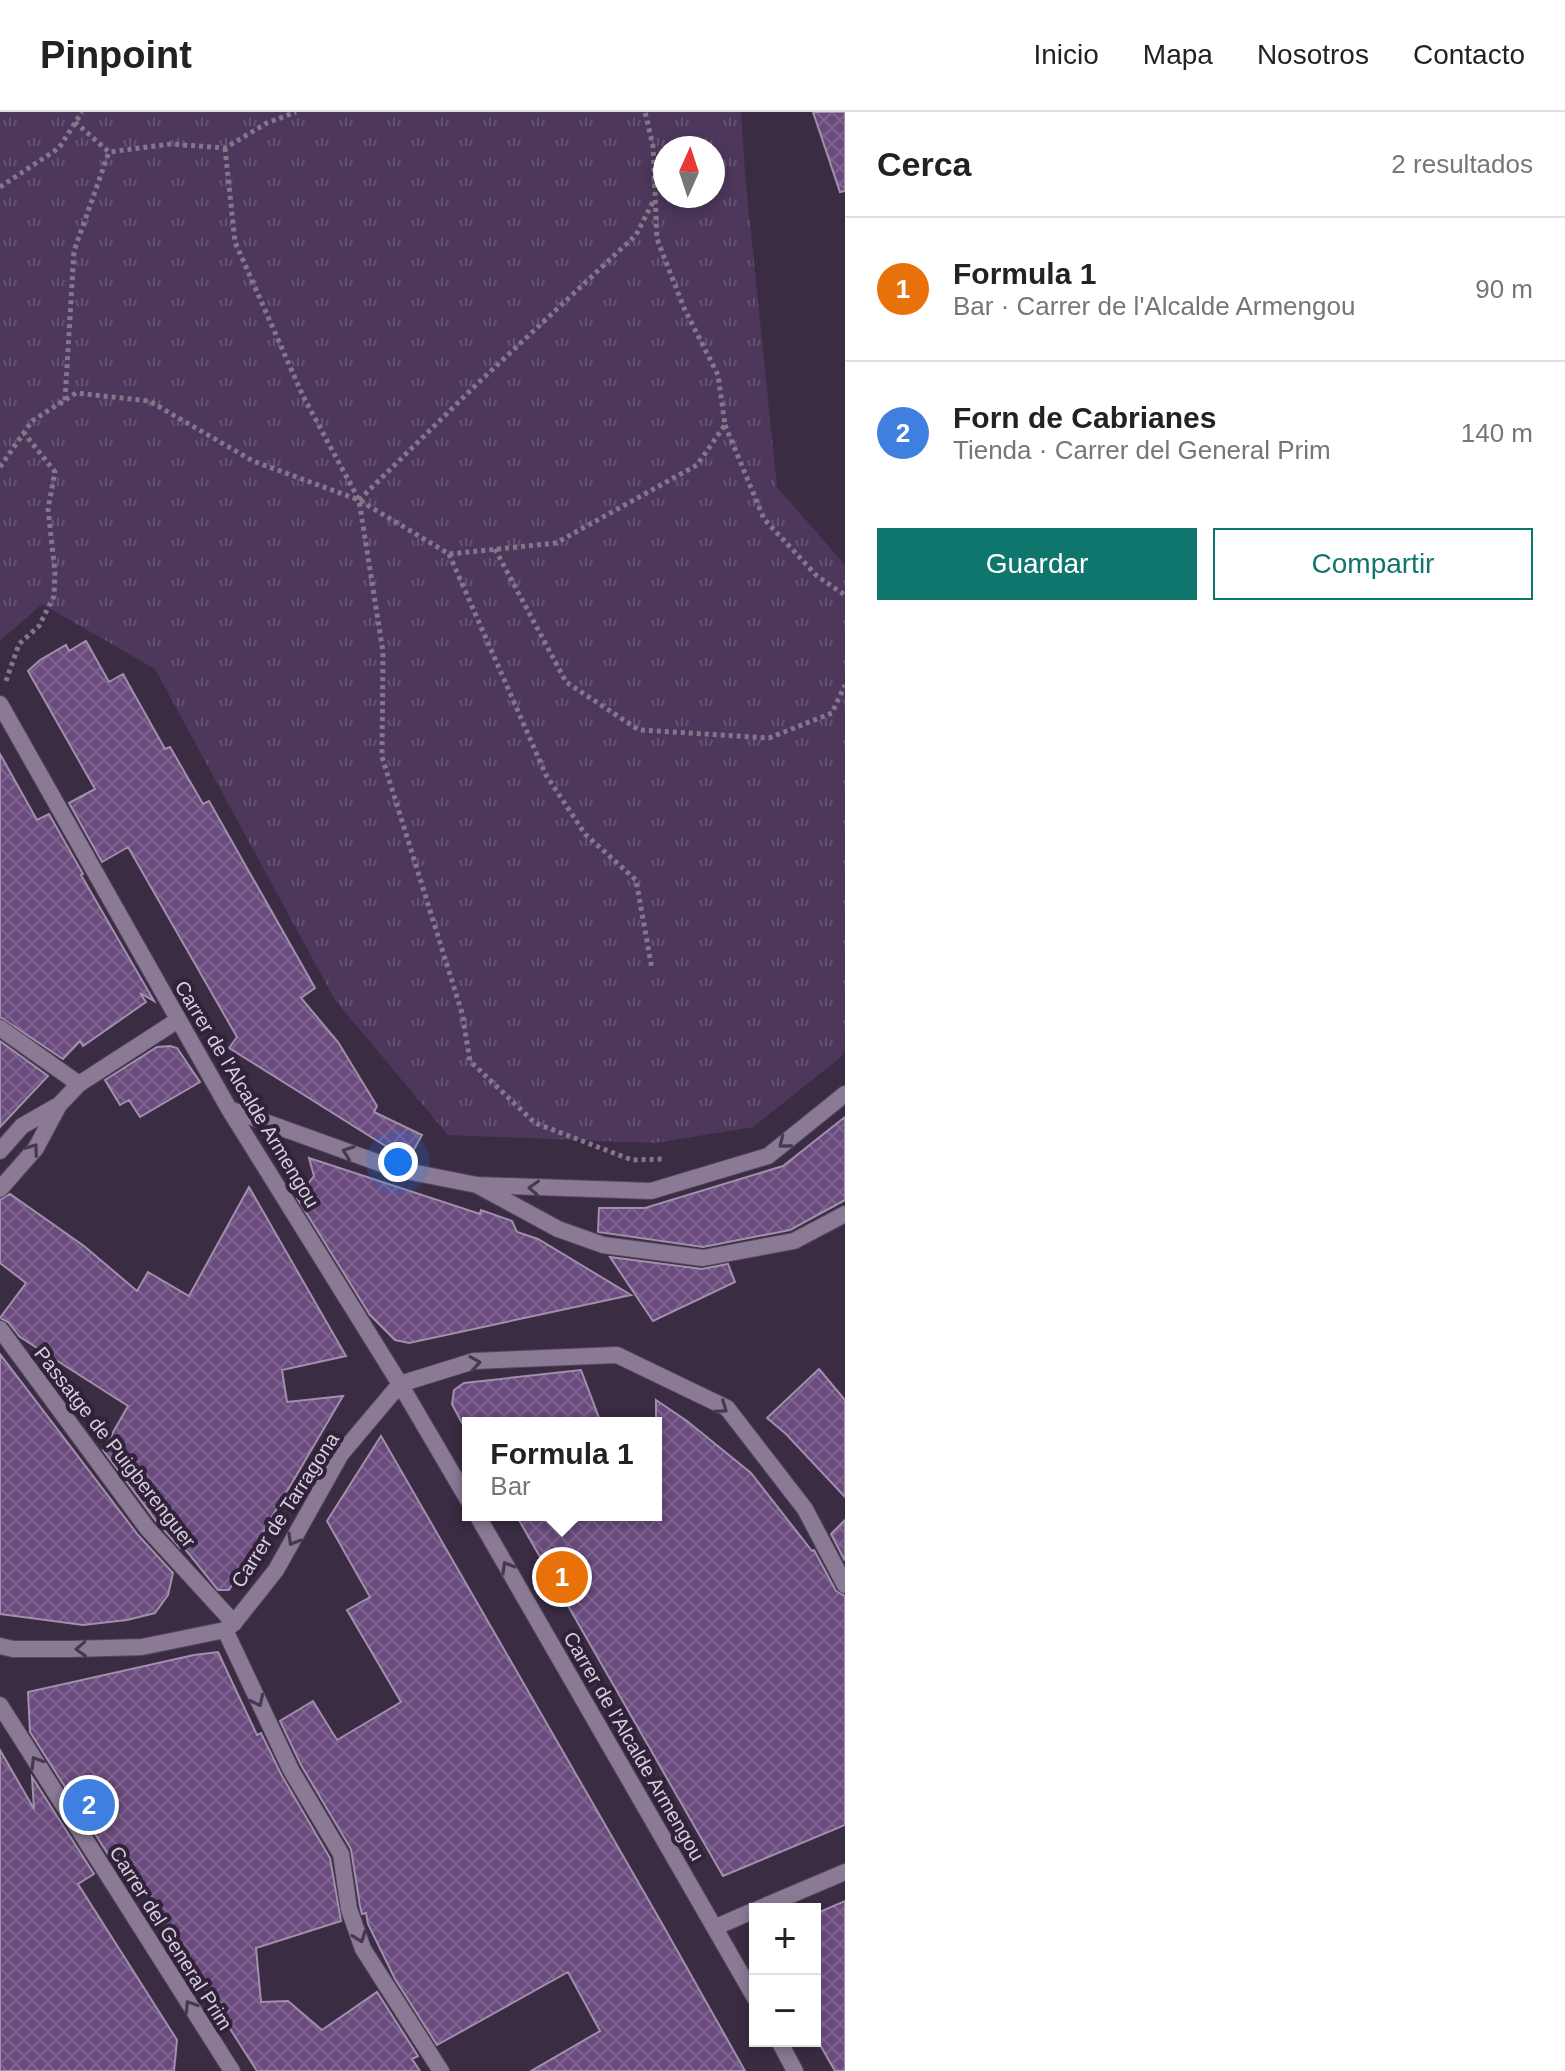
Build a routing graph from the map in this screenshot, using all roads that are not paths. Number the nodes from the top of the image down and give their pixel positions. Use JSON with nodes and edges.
{"nodes":[{"id":1,"x":0,"y":704,"type":"edge"},
{"id":2,"x":178,"y":1020,"type":"junction"},
{"id":3,"x":0,"y":1028,"type":"edge"},
{"id":4,"x":79,"y":1084,"type":"junction"},
{"id":5,"x":845,"y":1094,"type":"edge"},
{"id":6,"x":59,"y":1105,"type":"junction"},
{"id":7,"x":229,"y":1109,"type":"junction"},
{"id":8,"x":0,"y":1151,"type":"edge"},
{"id":9,"x":477,"y":1185,"type":"junction"},
{"id":10,"x":0,"y":1189,"type":"edge"},
{"id":11,"x":845,"y":1214,"type":"edge"},
{"id":12,"x":0,"y":1329,"type":"edge"},
{"id":13,"x":400,"y":1384,"type":"junction"},
{"id":14,"x":462,"y":1490,"type":"edge"},
{"id":15,"x":480,"y":1521,"type":"edge"},
{"id":16,"x":845,"y":1585,"type":"edge"},
{"id":17,"x":230,"y":1627,"type":"junction"},
{"id":18,"x":0,"y":1646,"type":"edge"},
{"id":19,"x":0,"y":1705,"type":"edge"},
{"id":20,"x":845,"y":1872,"type":"edge"},
{"id":21,"x":772,"y":1903,"type":"edge"},
{"id":22,"x":749,"y":1913,"type":"edge"},
{"id":23,"x":716,"y":1927,"type":"junction"},
{"id":24,"x":749,"y":1987,"type":"edge"},
{"id":25,"x":782,"y":2047,"type":"edge"},
{"id":26,"x":232,"y":2071,"type":"edge"},
{"id":27,"x":441,"y":2071,"type":"edge"},
{"id":28,"x":795,"y":2071,"type":"edge"}],
"edges":[{"from":1,"to":2,"type":"street","name":"Carrer de l'Alcalde Armengou"},
{"from":2,"to":4,"type":"street"},
{"from":2,"to":7,"type":"street","name":"Carrer de l'Alcalde Armengou"},
{"from":3,"to":4,"type":"street"},
{"from":4,"to":6,"type":"street"},
{"from":5,"to":9,"type":"street","one_way":true},
{"from":6,"to":8,"type":"street"},
{"from":10,"to":6,"type":"street","one_way":true},
{"from":9,"to":7,"type":"street","one_way":true},
{"from":7,"to":13,"type":"street","name":"Carrer de l'Alcalde Armengou"},
{"from":9,"to":11,"type":"street"},
{"from":12,"to":17,"type":"street","name":"Passatge de Puigberenguer"},
{"from":13,"to":14,"type":"street","name":"Carrer de l'Alcalde Armengou"},
{"from":13,"to":16,"type":"street","one_way":true},
{"from":13,"to":17,"type":"street","name":"Carrer de Tarragona","one_way":true},
{"from":23,"to":15,"type":"street","name":"Carrer de l'Alcalde Armengou","one_way":true},
{"from":17,"to":18,"type":"street","one_way":true},
{"from":17,"to":27,"type":"street","name":"Passatge de Puigberenguer","one_way":true},
{"from":26,"to":19,"type":"street","name":"Carrer del General Prim","one_way":true},
{"from":20,"to":21,"type":"street"},
{"from":22,"to":23,"type":"street"},
{"from":23,"to":24,"type":"street","name":"Carrer de l'Alcalde Armengou"},
{"from":25,"to":28,"type":"street"}]}
